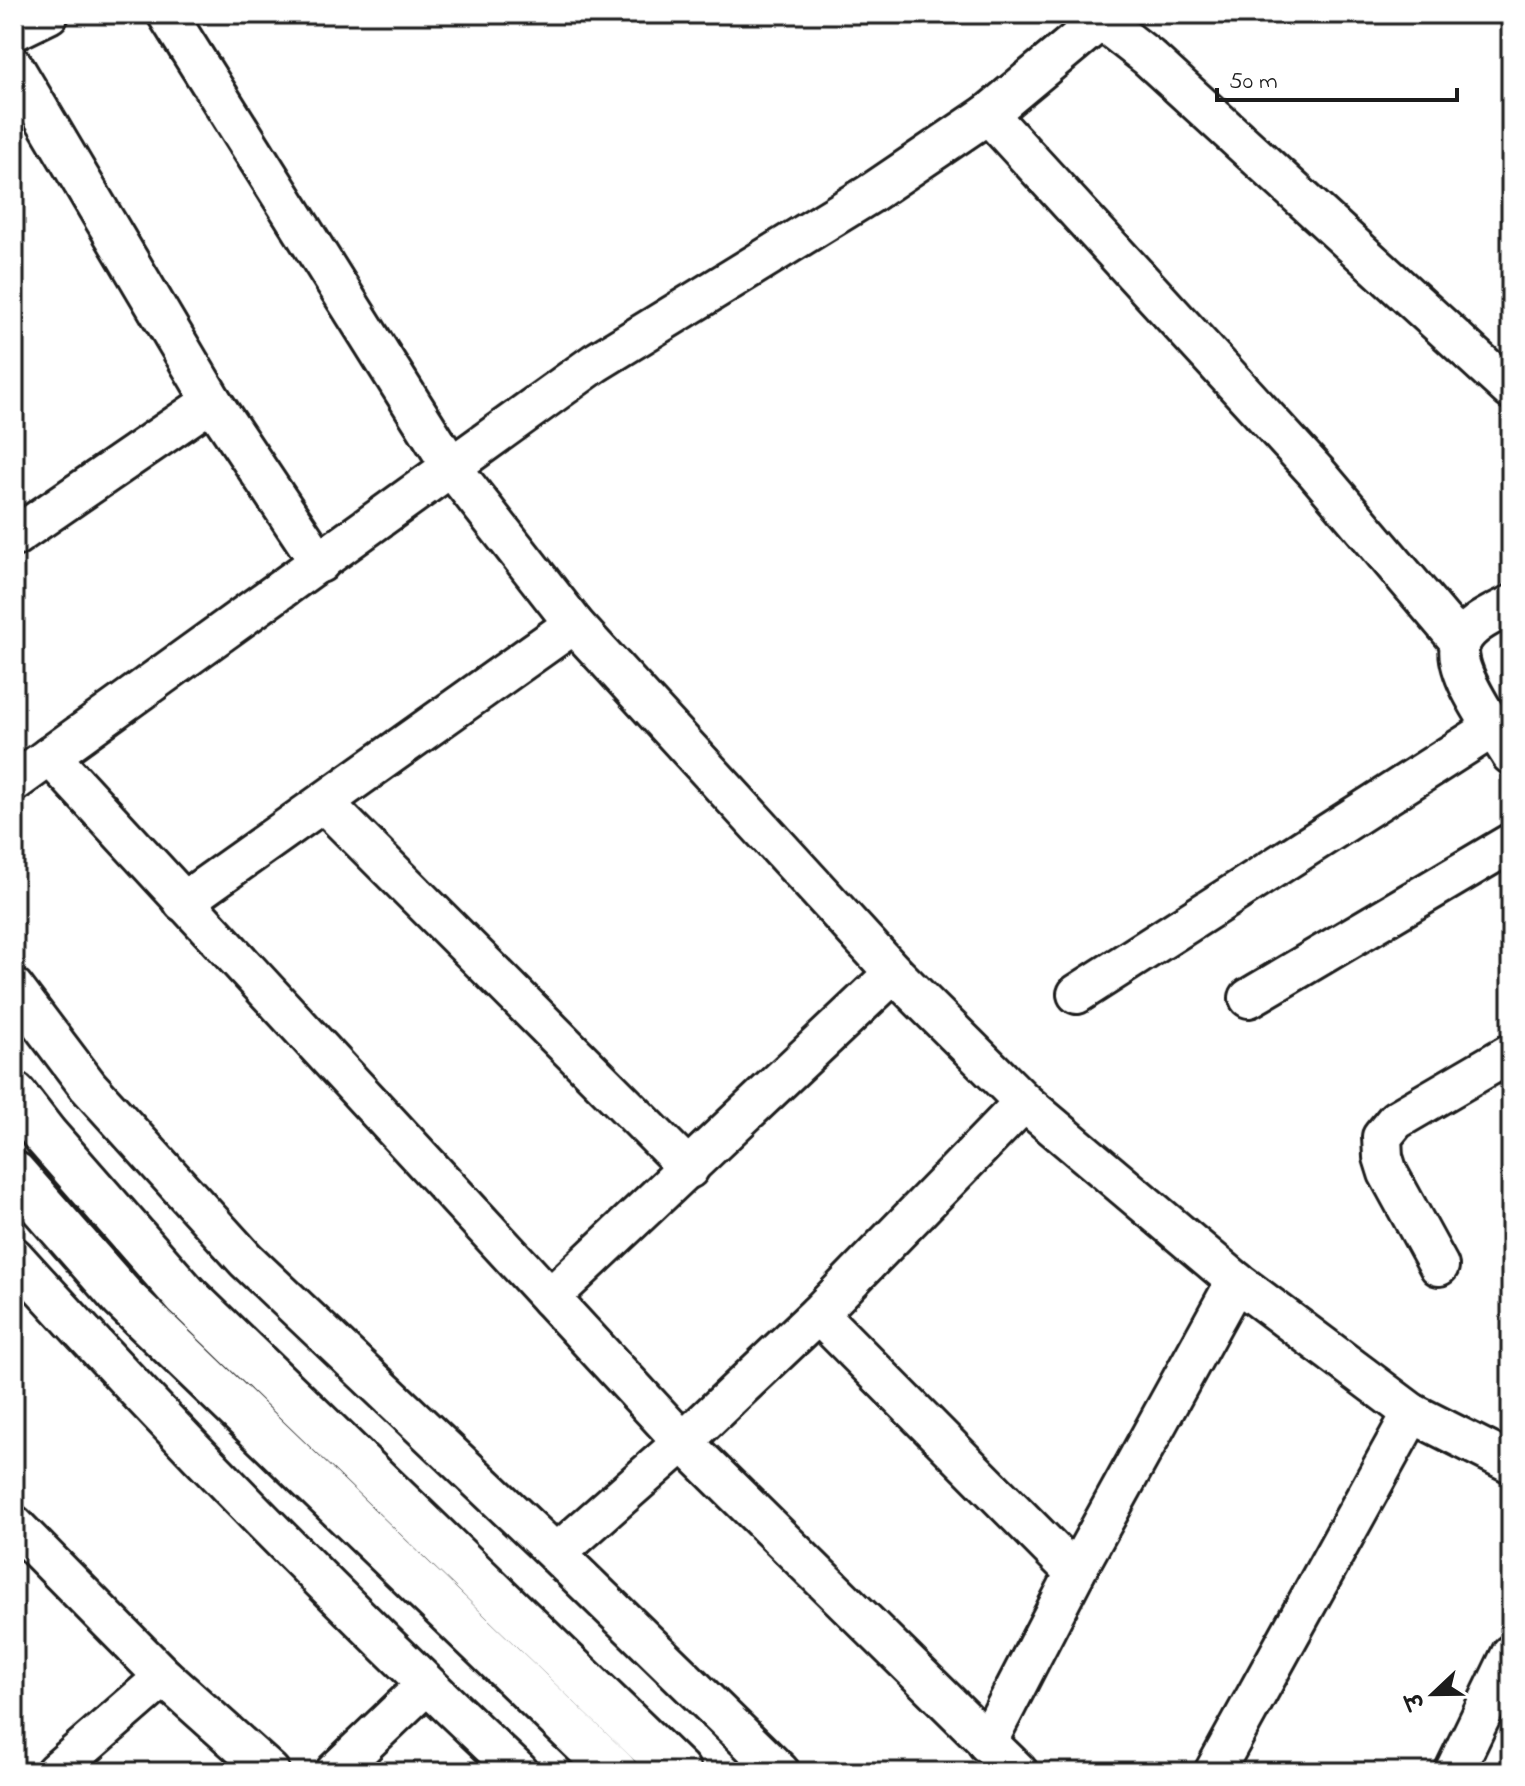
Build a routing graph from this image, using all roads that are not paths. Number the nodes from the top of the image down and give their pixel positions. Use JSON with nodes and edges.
{"nodes":[{"id":1,"x":49,"y":14,"type":"edge"},
{"id":2,"x":167,"y":14,"type":"edge"},
{"id":3,"x":1097,"y":17,"type":"edge"},
{"id":4,"x":14,"y":31,"type":"edge"},
{"id":5,"x":14,"y":67,"type":"edge"},
{"id":6,"x":988,"y":114,"type":"junction"},
{"id":7,"x":1511,"y":390,"type":"edge"},
{"id":8,"x":212,"y":401,"type":"junction"},
{"id":9,"x":452,"y":468,"type":"junction"},
{"id":10,"x":14,"y":537,"type":"edge"},
{"id":11,"x":320,"y":563,"type":"junction"},
{"id":12,"x":1511,"y":605,"type":"edge"},
{"id":13,"x":574,"y":624,"type":"junction"},
{"id":14,"x":1461,"y":643,"type":"junction"},
{"id":15,"x":1502,"y":741,"type":"edge"},
{"id":16,"x":50,"y":756,"type":"junction"},
{"id":17,"x":14,"y":782,"type":"edge"},
{"id":18,"x":325,"y":804,"type":"junction"},
{"id":19,"x":1511,"y":843,"type":"edge"},
{"id":20,"x":183,"y":902,"type":"junction"},
{"id":21,"x":894,"y":973,"type":"junction"},
{"id":22,"x":14,"y":988,"type":"edge"},
{"id":23,"x":1077,"y":994,"type":"dead end"},
{"id":24,"x":1249,"y":998,"type":"dead end"},
{"id":25,"x":1511,"y":1053,"type":"edge"},
{"id":26,"x":14,"y":1095,"type":"edge"},
{"id":27,"x":1024,"y":1102,"type":"junction"},
{"id":28,"x":689,"y":1169,"type":"junction"},
{"id":29,"x":14,"y":1174,"type":"edge"},
{"id":30,"x":14,"y":1257,"type":"edge"},
{"id":31,"x":1439,"y":1266,"type":"dead end"},
{"id":32,"x":1236,"y":1281,"type":"junction"},
{"id":33,"x":550,"y":1298,"type":"junction"},
{"id":34,"x":818,"y":1314,"type":"junction"},
{"id":35,"x":1412,"y":1413,"type":"junction"},
{"id":36,"x":683,"y":1442,"type":"junction"},
{"id":37,"x":1511,"y":1463,"type":"edge"},
{"id":38,"x":14,"y":1525,"type":"edge"},
{"id":39,"x":556,"y":1554,"type":"junction"},
{"id":40,"x":1075,"y":1573,"type":"junction"},
{"id":41,"x":1511,"y":1654,"type":"edge"},
{"id":42,"x":164,"y":1677,"type":"junction"},
{"id":43,"x":426,"y":1685,"type":"junction"},
{"id":44,"x":987,"y":1743,"type":"junction"},
{"id":45,"x":55,"y":1772,"type":"edge"},
{"id":46,"x":270,"y":1772,"type":"edge"},
{"id":47,"x":335,"y":1772,"type":"edge"},
{"id":48,"x":519,"y":1772,"type":"edge"},
{"id":49,"x":615,"y":1772,"type":"edge"},
{"id":50,"x":678,"y":1772,"type":"edge"},
{"id":51,"x":780,"y":1772,"type":"edge"},
{"id":52,"x":1018,"y":1772,"type":"edge"},
{"id":53,"x":1214,"y":1772,"type":"edge"},
{"id":54,"x":1454,"y":1772,"type":"edge"}],
"edges":[{"from":1,"to":4,"type":"street"},
{"from":2,"to":9,"type":"street"},
{"from":3,"to":6,"type":"street"},
{"from":3,"to":7,"type":"street"},
{"from":5,"to":8,"type":"street"},
{"from":6,"to":9,"type":"street"},
{"from":6,"to":14,"type":"street"},
{"from":8,"to":10,"type":"street"},
{"from":8,"to":11,"type":"street"},
{"from":9,"to":11,"type":"street"},
{"from":9,"to":13,"type":"street"},
{"from":11,"to":16,"type":"street"},
{"from":12,"to":14,"type":"street"},
{"from":13,"to":18,"type":"street"},
{"from":13,"to":21,"type":"street"},
{"from":14,"to":15,"type":"street"},
{"from":15,"to":23,"type":"street"},
{"from":16,"to":17,"type":"street"},
{"from":16,"to":20,"type":"street"},
{"from":18,"to":20,"type":"street"},
{"from":18,"to":28,"type":"street"},
{"from":19,"to":24,"type":"street"},
{"from":20,"to":33,"type":"street"},
{"from":21,"to":27,"type":"street"},
{"from":21,"to":28,"type":"street"},
{"from":22,"to":39,"type":"street"},
{"from":25,"to":31,"type":"street"},
{"from":26,"to":50,"type":"street"},
{"from":27,"to":32,"type":"street"},
{"from":27,"to":34,"type":"street"},
{"from":28,"to":33,"type":"street"},
{"from":29,"to":49,"type":"street"},
{"from":30,"to":43,"type":"street"},
{"from":32,"to":35,"type":"street"},
{"from":32,"to":40,"type":"street"},
{"from":33,"to":36,"type":"street"},
{"from":34,"to":36,"type":"street"},
{"from":34,"to":40,"type":"street"},
{"from":35,"to":37,"type":"street"},
{"from":35,"to":53,"type":"street"},
{"from":36,"to":39,"type":"street"},
{"from":36,"to":44,"type":"street"},
{"from":38,"to":42,"type":"street"},
{"from":39,"to":51,"type":"street"},
{"from":40,"to":44,"type":"street"},
{"from":41,"to":54,"type":"street"},
{"from":42,"to":45,"type":"street"},
{"from":42,"to":46,"type":"street"},
{"from":43,"to":47,"type":"street"},
{"from":43,"to":48,"type":"street"},
{"from":44,"to":52,"type":"street"}]}
